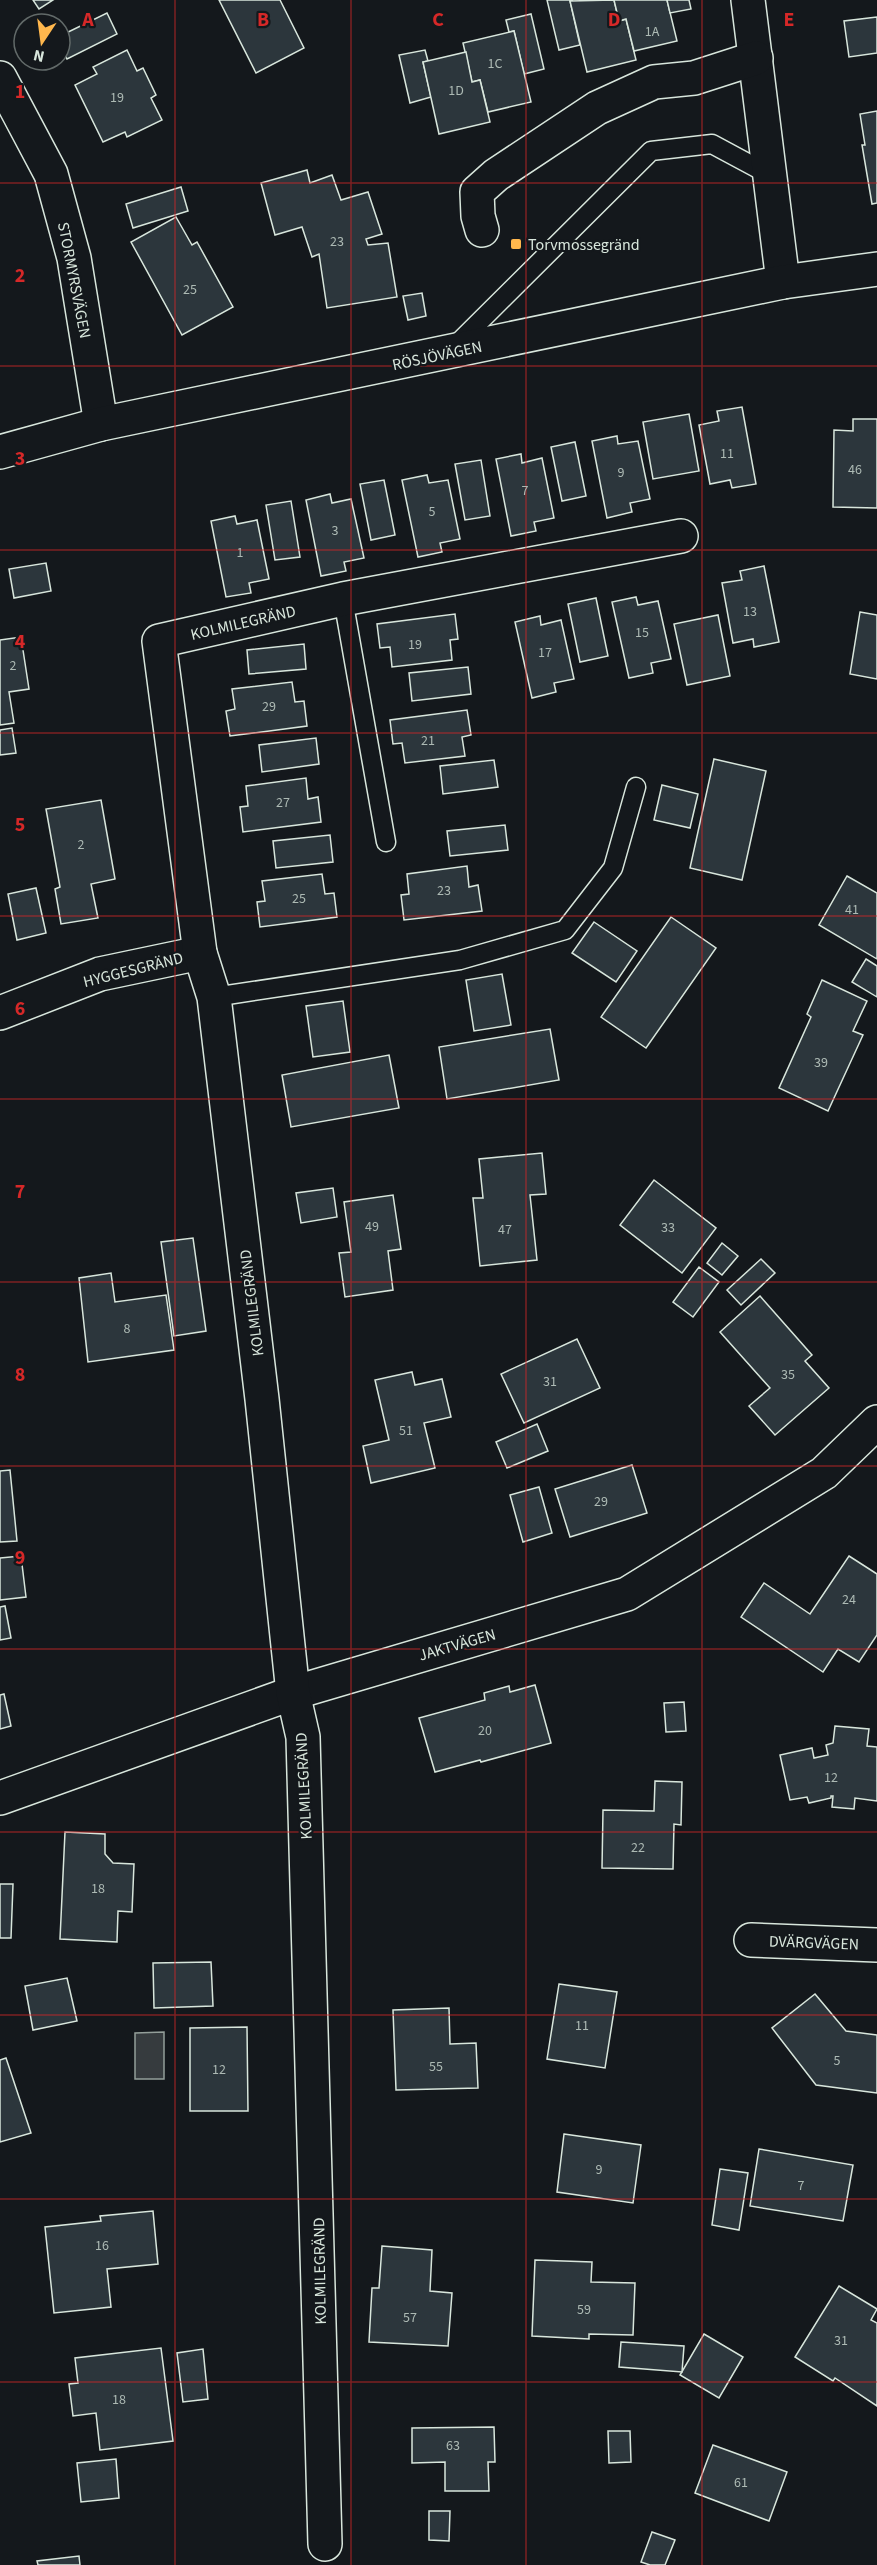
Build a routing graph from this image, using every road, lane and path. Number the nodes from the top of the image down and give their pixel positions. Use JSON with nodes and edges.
{"nodes":[{"id":1,"x":748,"y":0,"type":"edge"},
{"id":2,"x":756,"y":58,"type":"junction"},
{"id":3,"x":0,"y":78,"type":"edge"},
{"id":4,"x":768,"y":174,"type":"junction"},
{"id":5,"x":482,"y":230,"type":"dead end"},
{"id":6,"x":877,"y":269,"type":"edge"},
{"id":7,"x":783,"y":282,"type":"junction"},
{"id":8,"x":447,"y":353,"type":"junction"},
{"id":9,"x":101,"y":424,"type":"junction"},
{"id":10,"x":0,"y":452,"type":"edge"},
{"id":11,"x":681,"y":536,"type":"dead end"},
{"id":12,"x":343,"y":599,"type":"junction"},
{"id":13,"x":636,"y":787,"type":"dead end"},
{"id":14,"x":386,"y":842,"type":"dead end"},
{"id":15,"x":200,"y":953,"type":"junction"},
{"id":16,"x":214,"y":997,"type":"junction"},
{"id":17,"x":0,"y":1013,"type":"edge"},
{"id":18,"x":877,"y":1422,"type":"edge"},
{"id":19,"x":293,"y":1693,"type":"junction"},
{"id":20,"x":0,"y":1798,"type":"edge"},
{"id":21,"x":751,"y":1940,"type":"dead end"},
{"id":22,"x":877,"y":1945,"type":"edge"},
{"id":23,"x":325,"y":2544,"type":"dead end"}],
"edges":[{"from":1,"to":2,"type":"street"},
{"from":2,"to":4,"type":"street"},
{"from":2,"to":5,"type":"street"},
{"from":3,"to":9,"type":"street","name":"STORMYRSVÄGEN"},
{"from":4,"to":7,"type":"street"},
{"from":4,"to":8,"type":"lane"},
{"from":6,"to":7,"type":"street","name":"RÖSJÖVÄGEN"},
{"from":7,"to":8,"type":"street","name":"RÖSJÖVÄGEN"},
{"from":8,"to":9,"type":"street","name":"RÖSJÖVÄGEN"},
{"from":9,"to":10,"type":"street","name":"RÖSJÖVÄGEN"},
{"from":11,"to":12,"type":"street","name":"KOLMILEGRÄND"},
{"from":12,"to":14,"type":"lane"},
{"from":12,"to":15,"type":"street","name":"KOLMILEGRÄND"},
{"from":13,"to":16,"type":"lane"},
{"from":15,"to":16,"type":"street","name":"KOLMILEGRÄND"},
{"from":15,"to":17,"type":"street","name":"HYGGESGRÄND"},
{"from":16,"to":19,"type":"street","name":"KOLMILEGRÄND"},
{"from":18,"to":19,"type":"street","name":"JAKTVÄGEN"},
{"from":19,"to":20,"type":"street","name":"JAKTVÄGEN"},
{"from":19,"to":23,"type":"street","name":"KOLMILEGRÄND"},
{"from":21,"to":22,"type":"street","name":"DVÄRGVÄGEN"}]}
